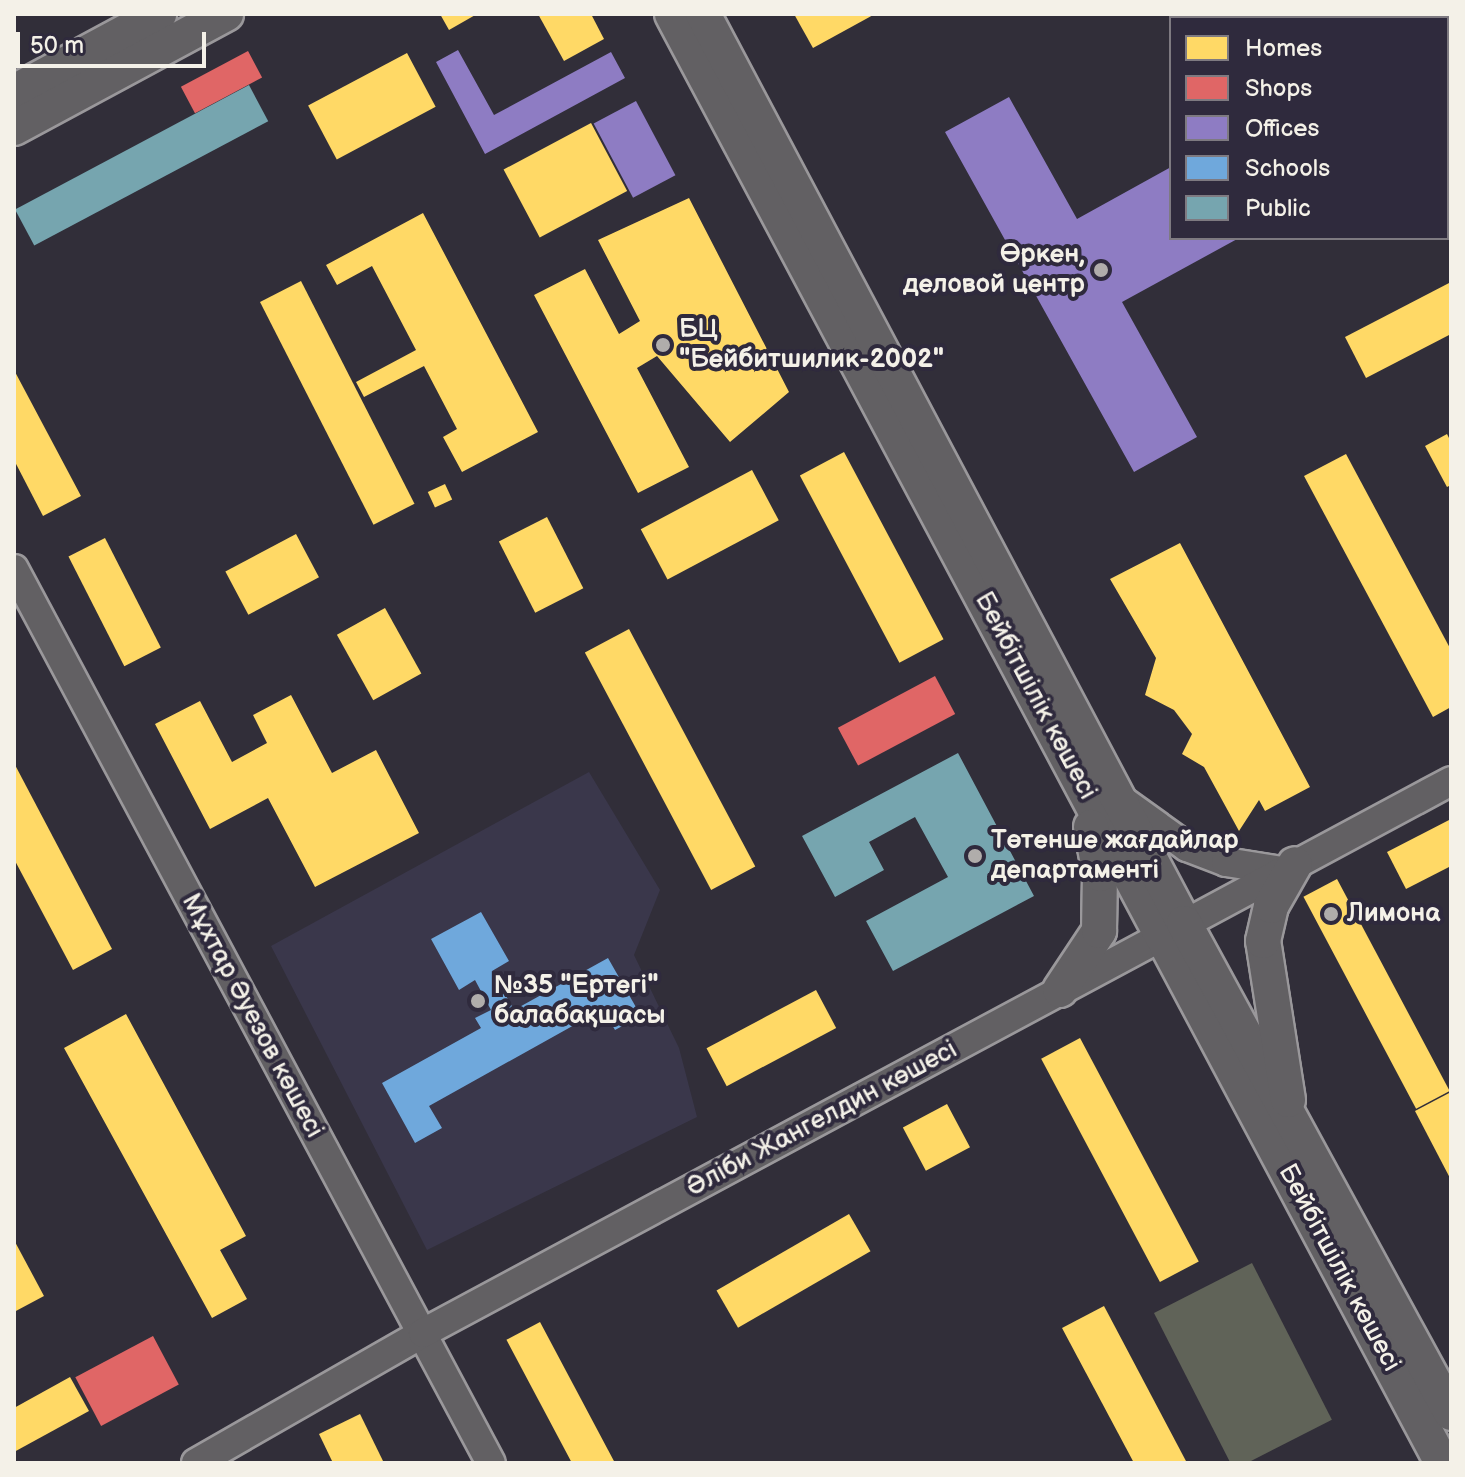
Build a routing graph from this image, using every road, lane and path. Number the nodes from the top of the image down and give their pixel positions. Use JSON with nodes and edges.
{"nodes":[{"id":1,"x":159,"y":14,"type":"edge"},
{"id":2,"x":226,"y":14,"type":"edge"},
{"id":3,"x":672,"y":14,"type":"edge"},
{"id":4,"x":703,"y":14,"type":"edge"},
{"id":5,"x":14,"y":92,"type":"edge"},
{"id":6,"x":14,"y":128,"type":"edge"},
{"id":7,"x":14,"y":569,"type":"edge"},
{"id":8,"x":1066,"y":755,"type":"junction"},
{"id":9,"x":1451,"y":781,"type":"edge"},
{"id":10,"x":1119,"y":798,"type":"junction"},
{"id":11,"x":1289,"y":868,"type":"junction"},
{"id":12,"x":1173,"y":929,"type":"junction"},
{"id":13,"x":1060,"y":990,"type":"junction"},
{"id":14,"x":1290,"y":1116,"type":"junction"},
{"id":15,"x":423,"y":1333,"type":"junction"},
{"id":16,"x":1451,"y":1413,"type":"edge"},
{"id":17,"x":196,"y":1463,"type":"edge"},
{"id":18,"x":491,"y":1463,"type":"edge"},
{"id":19,"x":1442,"y":1463,"type":"edge"}],
"edges":[{"from":1,"to":5,"type":"main road"},
{"from":2,"to":6,"type":"main road"},
{"from":3,"to":8,"type":"main road","name":"Бейбітшілік көшесі"},
{"from":4,"to":10,"type":"main road","name":"Бейбітшілік көшесі"},
{"from":7,"to":15,"type":"street","name":"Мұхтар Әуезов көшесі"},
{"from":8,"to":12,"type":"main road","name":"Бейбітшілік көшесі"},
{"from":8,"to":13,"type":"main road"},
{"from":9,"to":11,"type":"street","name":"Әліби Жангелдин көшесі"},
{"from":10,"to":11,"type":"street"},
{"from":10,"to":12,"type":"main road","name":"Бейбітшілік көшесі"},
{"from":11,"to":12,"type":"street","name":"Әліби Жангелдин көшесі"},
{"from":11,"to":14,"type":"main road"},
{"from":12,"to":13,"type":"street","name":"Әліби Жангелдин көшесі"},
{"from":12,"to":14,"type":"main road","name":"Бейбітшілік көшесі"},
{"from":12,"to":19,"type":"main road","name":"Бейбітшілік көшесі"},
{"from":13,"to":15,"type":"street","name":"Әліби Жангелдин көшесі"},
{"from":14,"to":16,"type":"main road","name":"Бейбітшілік көшесі"},
{"from":15,"to":17,"type":"street","name":"Әліби Жангелдин көшесі"},
{"from":15,"to":18,"type":"street","name":"Мұхтар Әуезов көшесі"}]}
